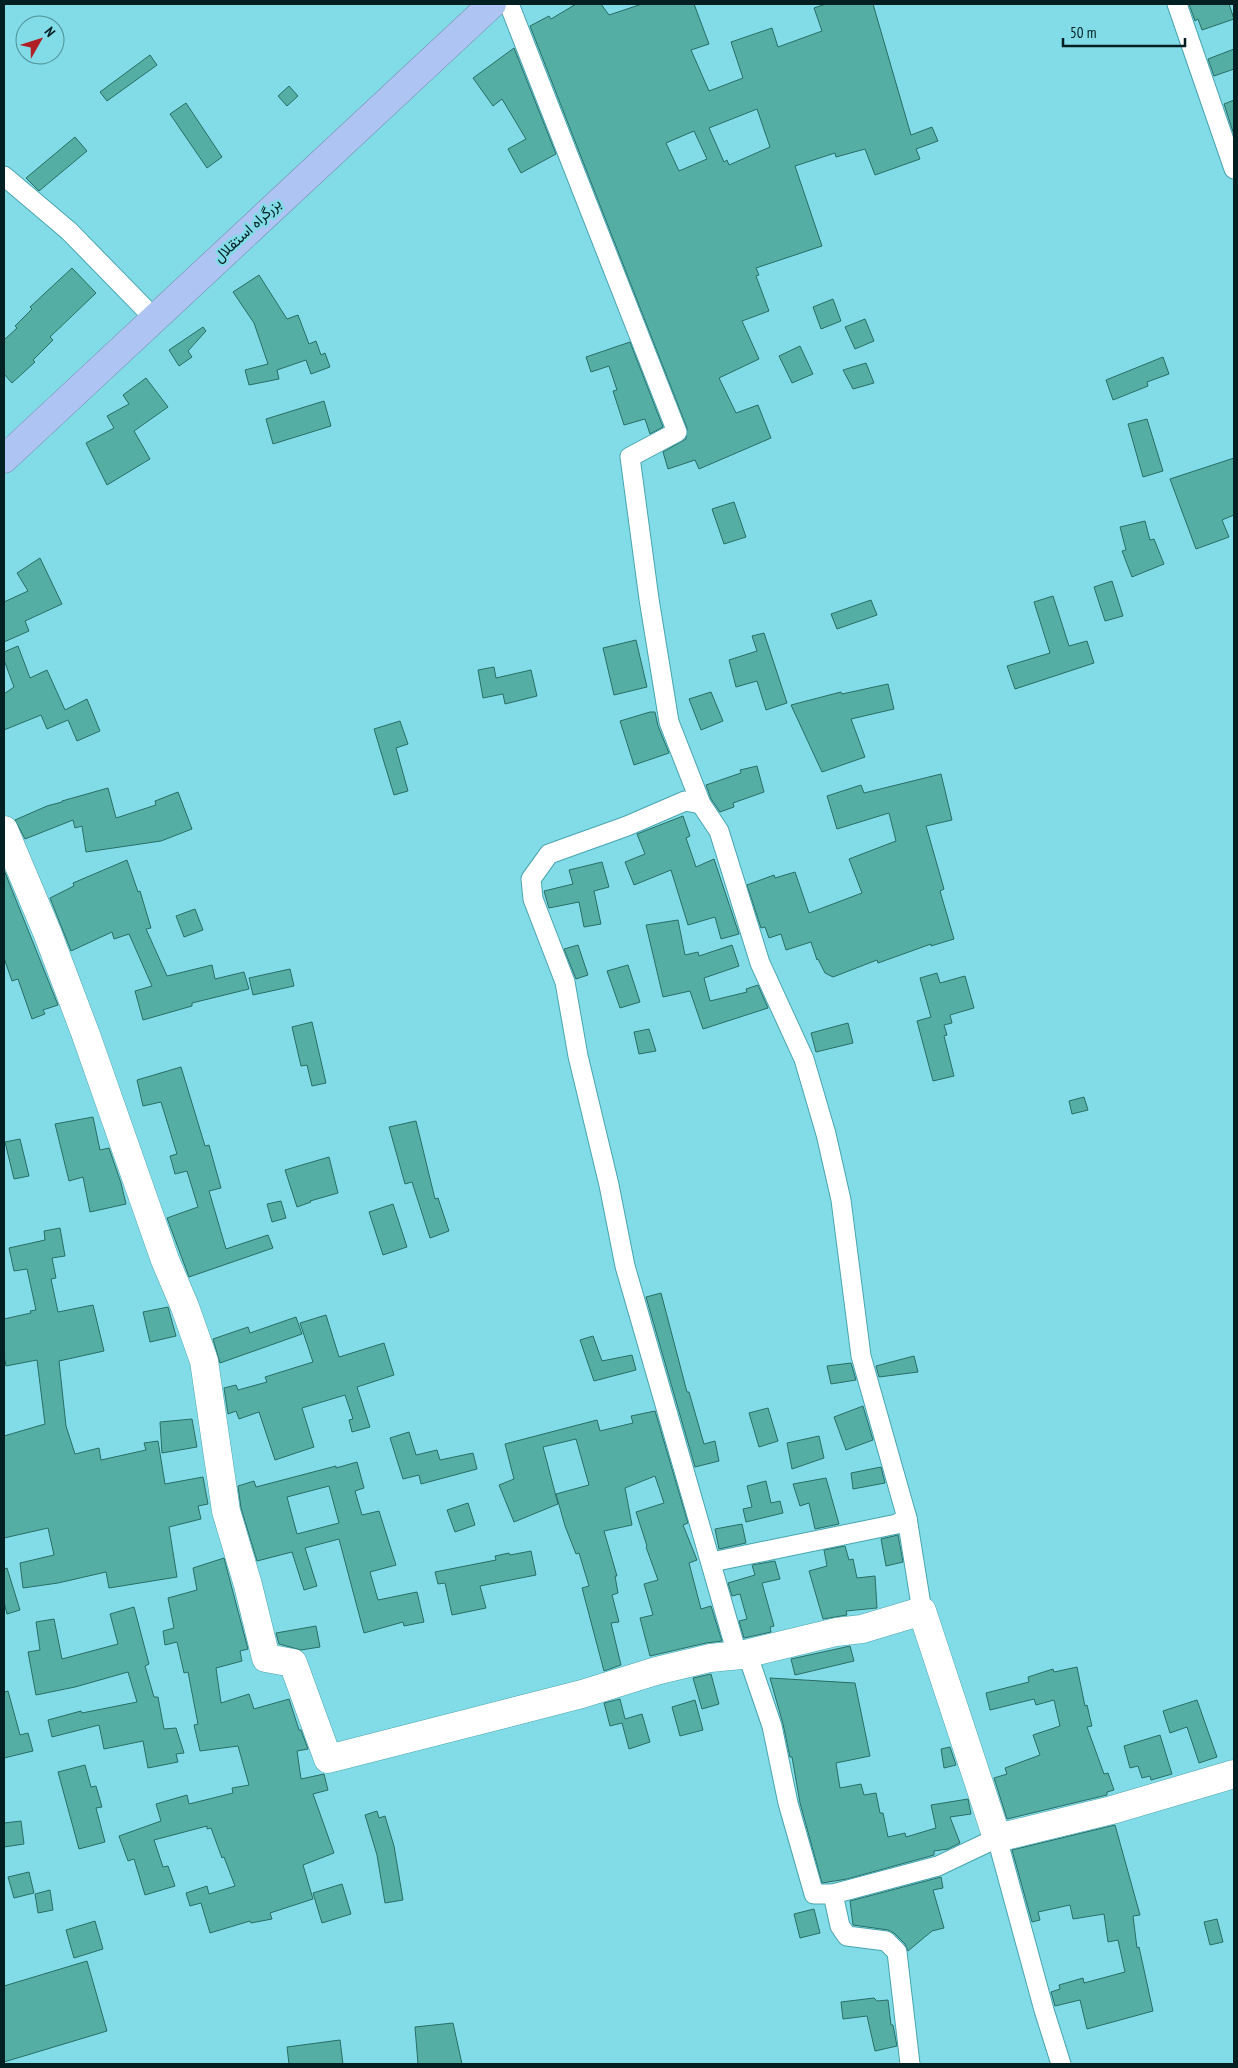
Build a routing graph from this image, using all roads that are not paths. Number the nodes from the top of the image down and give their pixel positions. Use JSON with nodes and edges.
{"nodes":[{"id":1,"x":492,"y":4,"type":"edge"},
{"id":2,"x":509,"y":4,"type":"edge"},
{"id":3,"x":1177,"y":4,"type":"edge"},
{"id":4,"x":1234,"y":169,"type":"edge"},
{"id":5,"x":4,"y":176,"type":"edge"},
{"id":6,"x":154,"y":318,"type":"junction"},
{"id":7,"x":4,"y":459,"type":"edge"},
{"id":8,"x":700,"y":804,"type":"junction"},
{"id":9,"x":4,"y":830,"type":"edge"},
{"id":10,"x":907,"y":1518,"type":"junction"},
{"id":11,"x":712,"y":1562,"type":"junction"},
{"id":12,"x":922,"y":1611,"type":"junction"},
{"id":13,"x":747,"y":1653,"type":"junction"},
{"id":14,"x":1234,"y":1774,"type":"edge"},
{"id":15,"x":996,"y":1838,"type":"junction"},
{"id":16,"x":833,"y":1894,"type":"junction"},
{"id":17,"x":910,"y":2064,"type":"edge"},
{"id":18,"x":1061,"y":2064,"type":"edge"}],
"edges":[{"from":1,"to":6,"type":"highway","name":"بزرگراه استقلال"},
{"from":2,"to":8,"type":"street"},
{"from":3,"to":4,"type":"street"},
{"from":5,"to":6,"type":"street"},
{"from":6,"to":7,"type":"highway","name":"بزرگراه استقلال"},
{"from":8,"to":10,"type":"street"},
{"from":8,"to":11,"type":"street"},
{"from":9,"to":13,"type":"street"},
{"from":10,"to":11,"type":"street"},
{"from":10,"to":12,"type":"street"},
{"from":11,"to":13,"type":"street"},
{"from":12,"to":13,"type":"street"},
{"from":12,"to":15,"type":"street"},
{"from":13,"to":16,"type":"street"},
{"from":14,"to":15,"type":"street"},
{"from":15,"to":16,"type":"street"},
{"from":15,"to":18,"type":"street"},
{"from":16,"to":17,"type":"street"}]}
